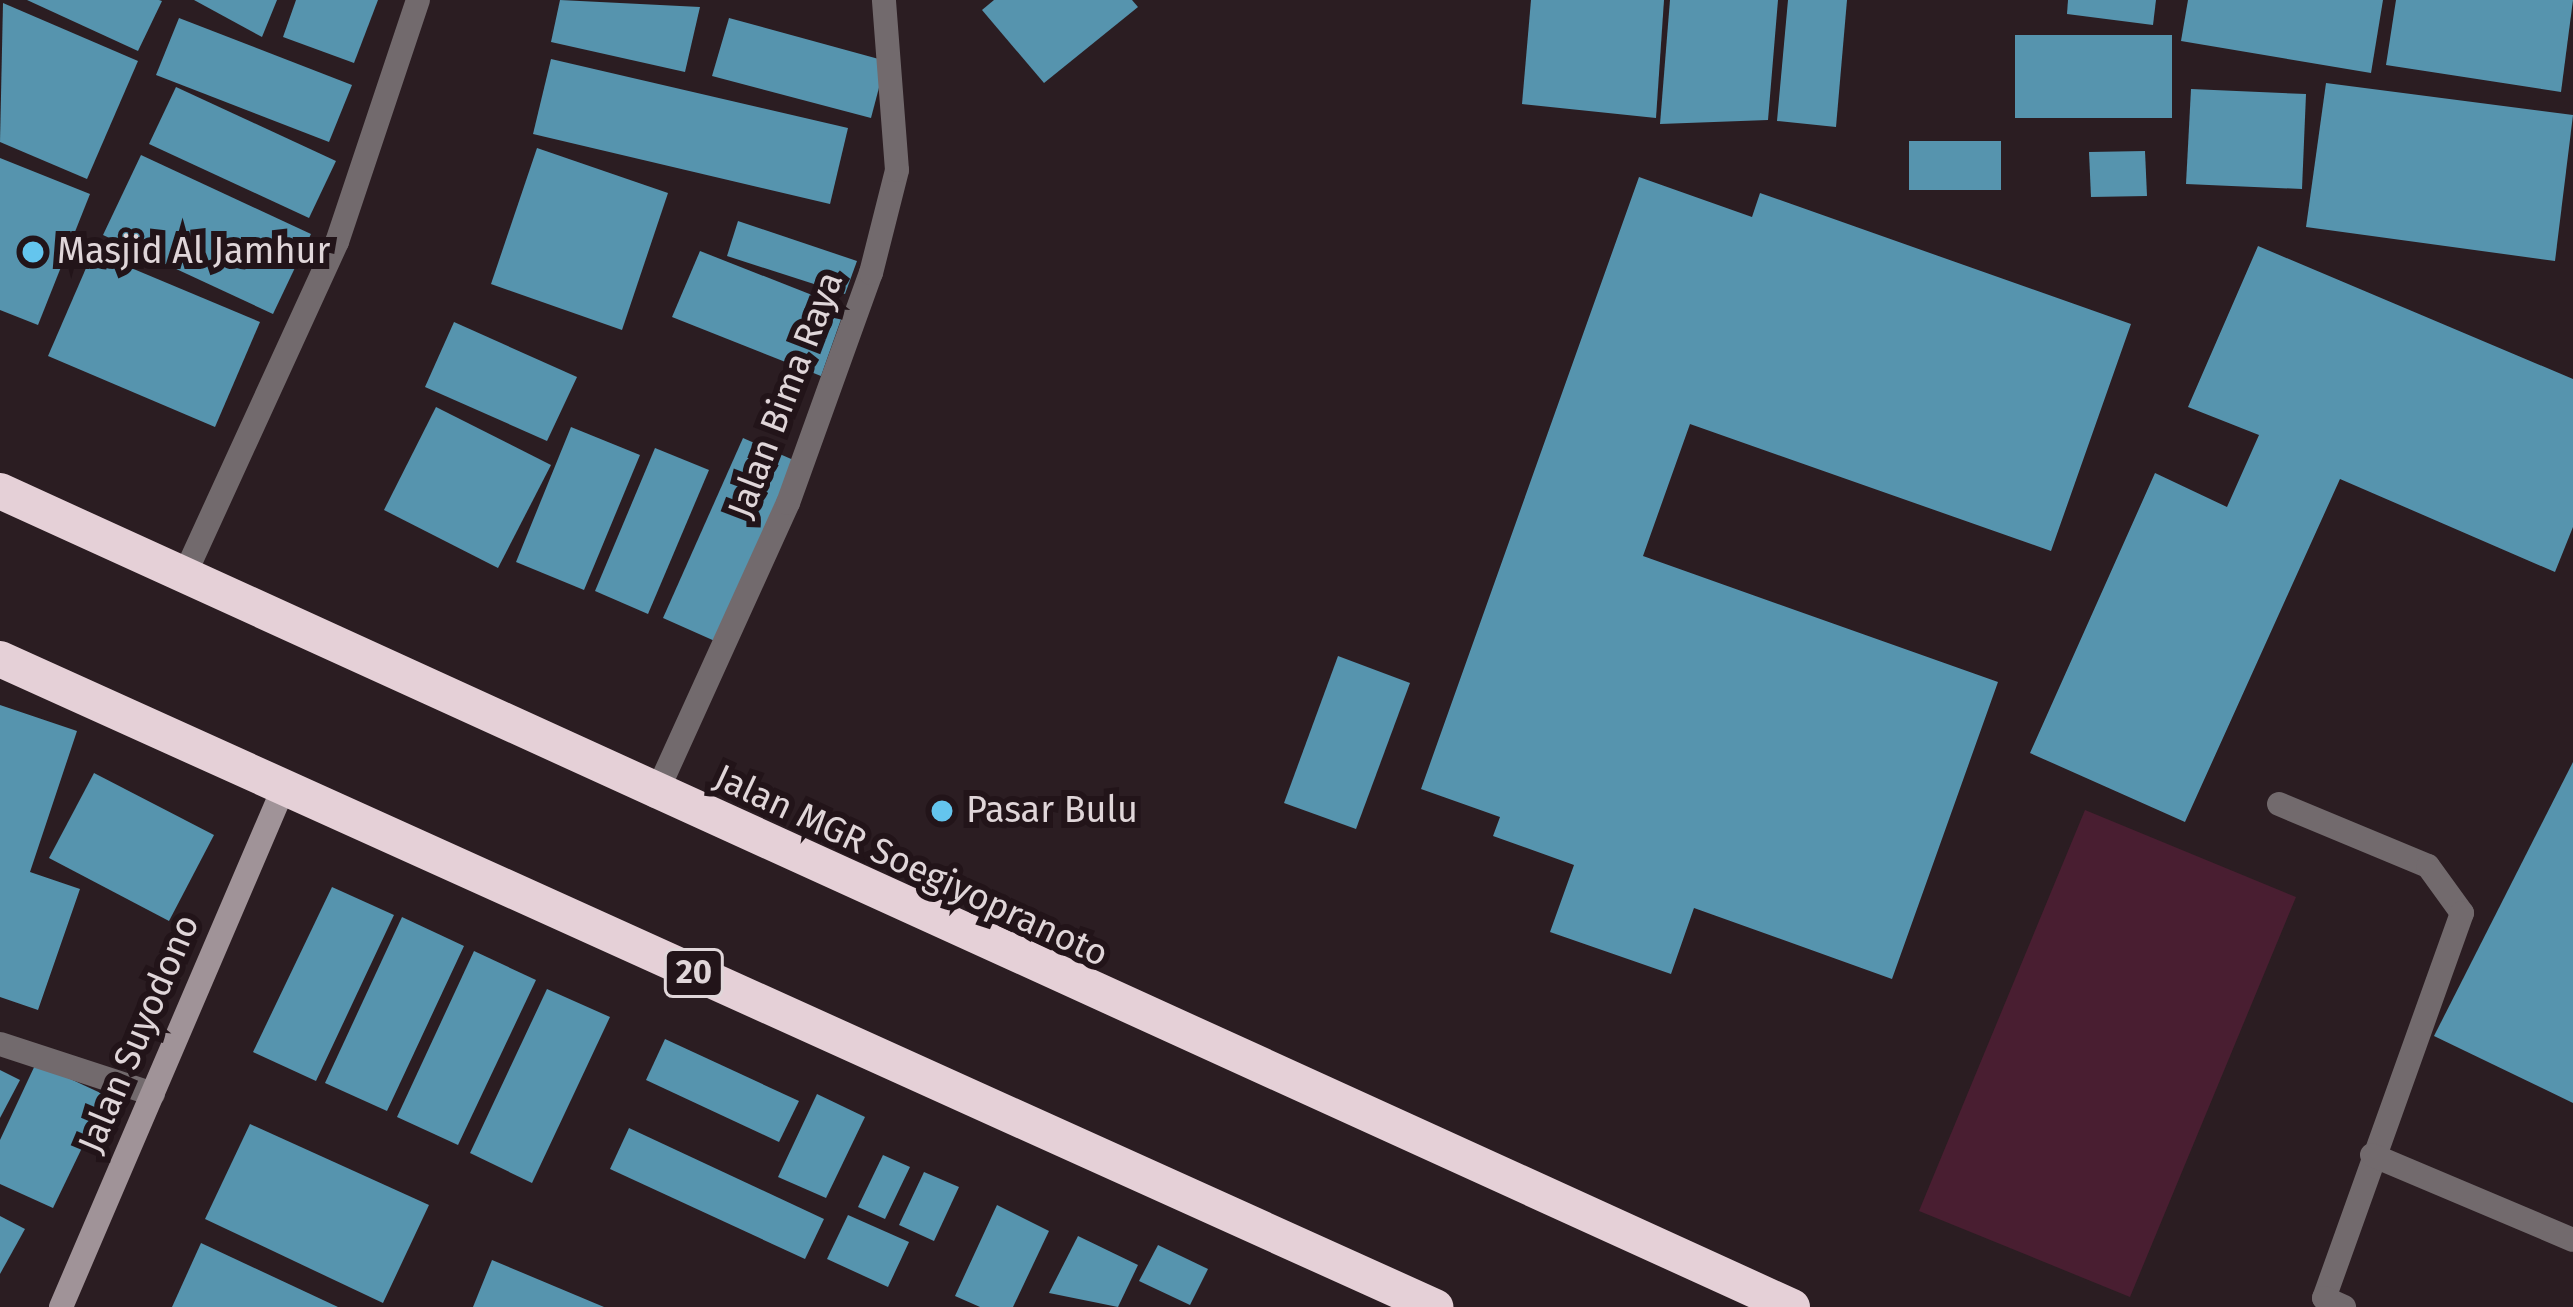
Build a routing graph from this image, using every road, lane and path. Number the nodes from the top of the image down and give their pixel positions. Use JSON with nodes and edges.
{"nodes":[{"id":1,"x":418,"y":0,"type":"edge"},
{"id":2,"x":884,"y":0,"type":"edge"},
{"id":3,"x":0,"y":491,"type":"edge"},
{"id":4,"x":184,"y":576,"type":"junction"},
{"id":5,"x":0,"y":659,"type":"edge"},
{"id":6,"x":283,"y":789,"type":"junction"},
{"id":7,"x":656,"y":796,"type":"junction"},
{"id":8,"x":2279,"y":804,"type":"dead end"},
{"id":9,"x":0,"y":1044,"type":"edge"},
{"id":10,"x":153,"y":1094,"type":"junction"},
{"id":11,"x":2372,"y":1155,"type":"junction"},
{"id":12,"x":2573,"y":1240,"type":"edge"},
{"id":13,"x":61,"y":1307,"type":"edge"},
{"id":14,"x":1435,"y":1307,"type":"edge"},
{"id":15,"x":1792,"y":1307,"type":"edge"},
{"id":16,"x":2344,"y":1307,"type":"edge"}],
"edges":[{"from":1,"to":4,"type":"street"},
{"from":2,"to":7,"type":"street","name":"Jalan Bima Raya"},
{"from":3,"to":4,"type":"highway","name":"Jalan MGR Soegiyopranoto"},
{"from":4,"to":7,"type":"highway","name":"Jalan MGR Soegiyopranoto"},
{"from":5,"to":6,"type":"highway","number":"20"},
{"from":6,"to":10,"type":"street","name":"Jalan Suyodono"},
{"from":6,"to":14,"type":"highway","number":"20"},
{"from":7,"to":15,"type":"highway","name":"Jalan MGR Soegiyopranoto"},
{"from":8,"to":11,"type":"street"},
{"from":9,"to":10,"type":"street"},
{"from":10,"to":13,"type":"street","name":"Jalan Suyodono"},
{"from":11,"to":12,"type":"street"},
{"from":11,"to":16,"type":"street"}]}
